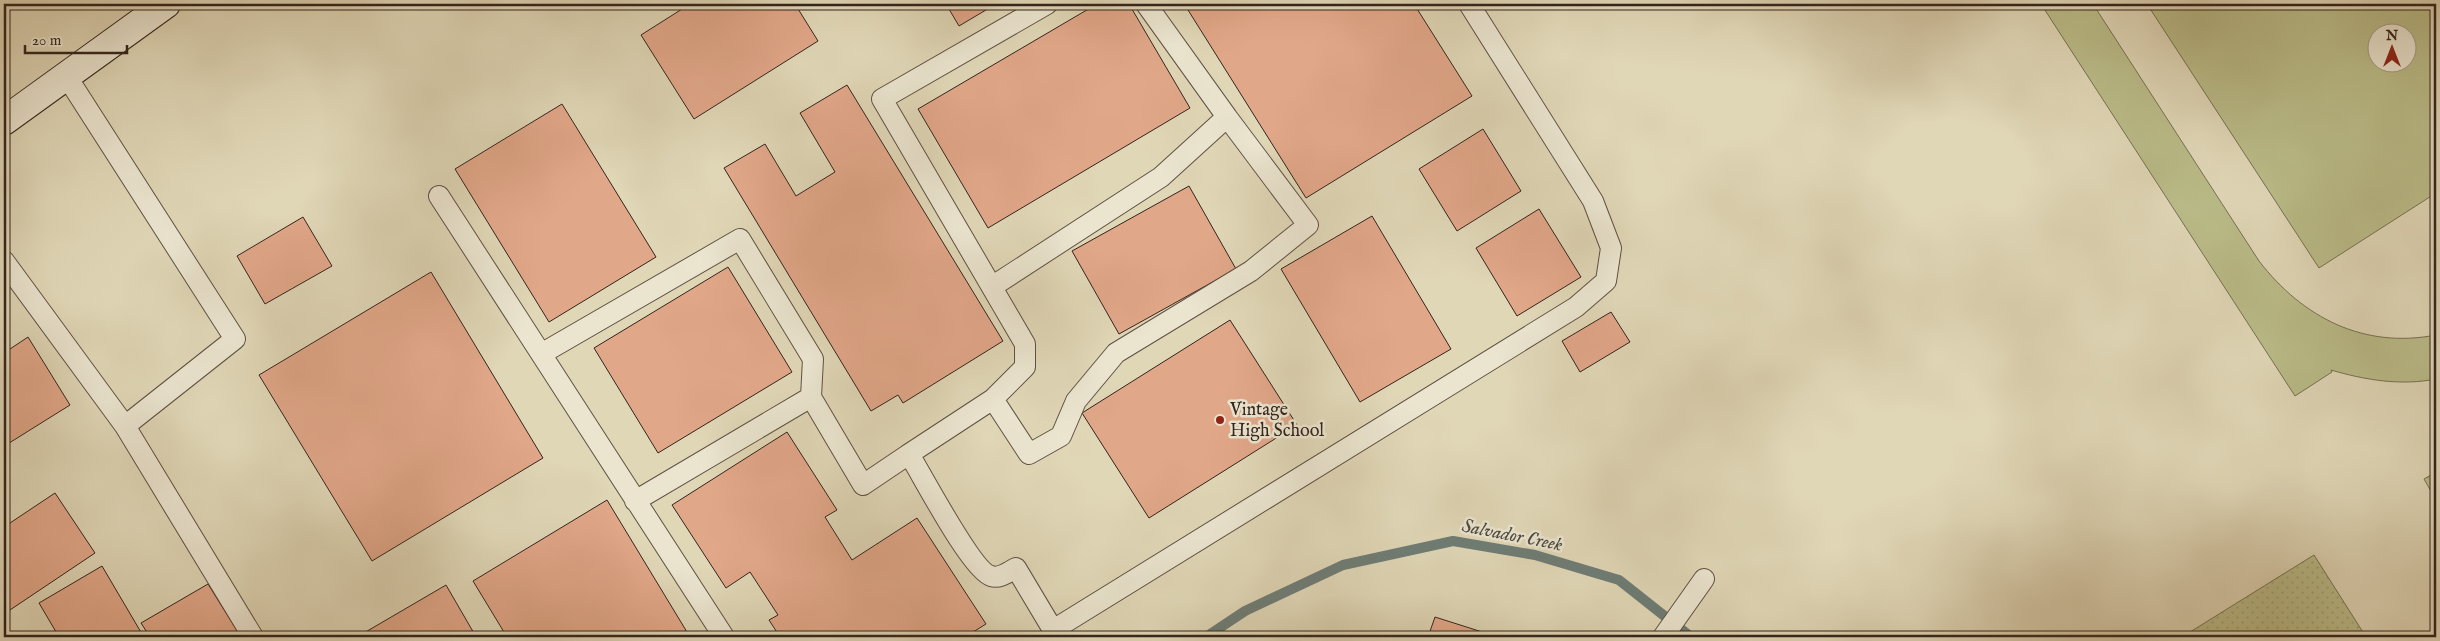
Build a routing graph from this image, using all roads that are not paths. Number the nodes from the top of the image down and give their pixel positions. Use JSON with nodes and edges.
{"nodes":[{"id":1,"x":166,"y":4,"type":"edge"},
{"id":2,"x":1047,"y":4,"type":"edge"},
{"id":3,"x":1146,"y":4,"type":"edge"},
{"id":4,"x":1469,"y":4,"type":"edge"},
{"id":5,"x":66,"y":77,"type":"junction"},
{"id":6,"x":1227,"y":117,"type":"junction"},
{"id":7,"x":4,"y":120,"type":"edge"},
{"id":8,"x":439,"y":196,"type":"dead end"},
{"id":9,"x":4,"y":261,"type":"edge"},
{"id":10,"x":992,"y":286,"type":"junction"},
{"id":11,"x":541,"y":354,"type":"junction"},
{"id":12,"x":811,"y":397,"type":"junction"},
{"id":13,"x":992,"y":399,"type":"junction"},
{"id":14,"x":125,"y":426,"type":"junction"},
{"id":15,"x":909,"y":454,"type":"junction"},
{"id":16,"x":635,"y":501,"type":"junction"},
{"id":17,"x":1704,"y":579,"type":"dead end"},
{"id":18,"x":253,"y":637,"type":"edge"},
{"id":19,"x":724,"y":637,"type":"edge"},
{"id":20,"x":1664,"y":637,"type":"edge"}],
"edges":[{"from":1,"to":5,"type":"street"},
{"from":2,"to":10,"type":"lane"},
{"from":3,"to":6,"type":"lane"},
{"from":4,"to":15,"type":"lane"},
{"from":5,"to":7,"type":"street"},
{"from":5,"to":14,"type":"lane"},
{"from":6,"to":10,"type":"lane"},
{"from":6,"to":13,"type":"lane"},
{"from":8,"to":11,"type":"lane"},
{"from":9,"to":14,"type":"lane"},
{"from":10,"to":13,"type":"lane"},
{"from":11,"to":12,"type":"lane"},
{"from":11,"to":16,"type":"lane"},
{"from":12,"to":15,"type":"lane"},
{"from":12,"to":16,"type":"lane"},
{"from":13,"to":15,"type":"lane"},
{"from":14,"to":18,"type":"lane"},
{"from":16,"to":19,"type":"lane"},
{"from":17,"to":20,"type":"lane"}]}
